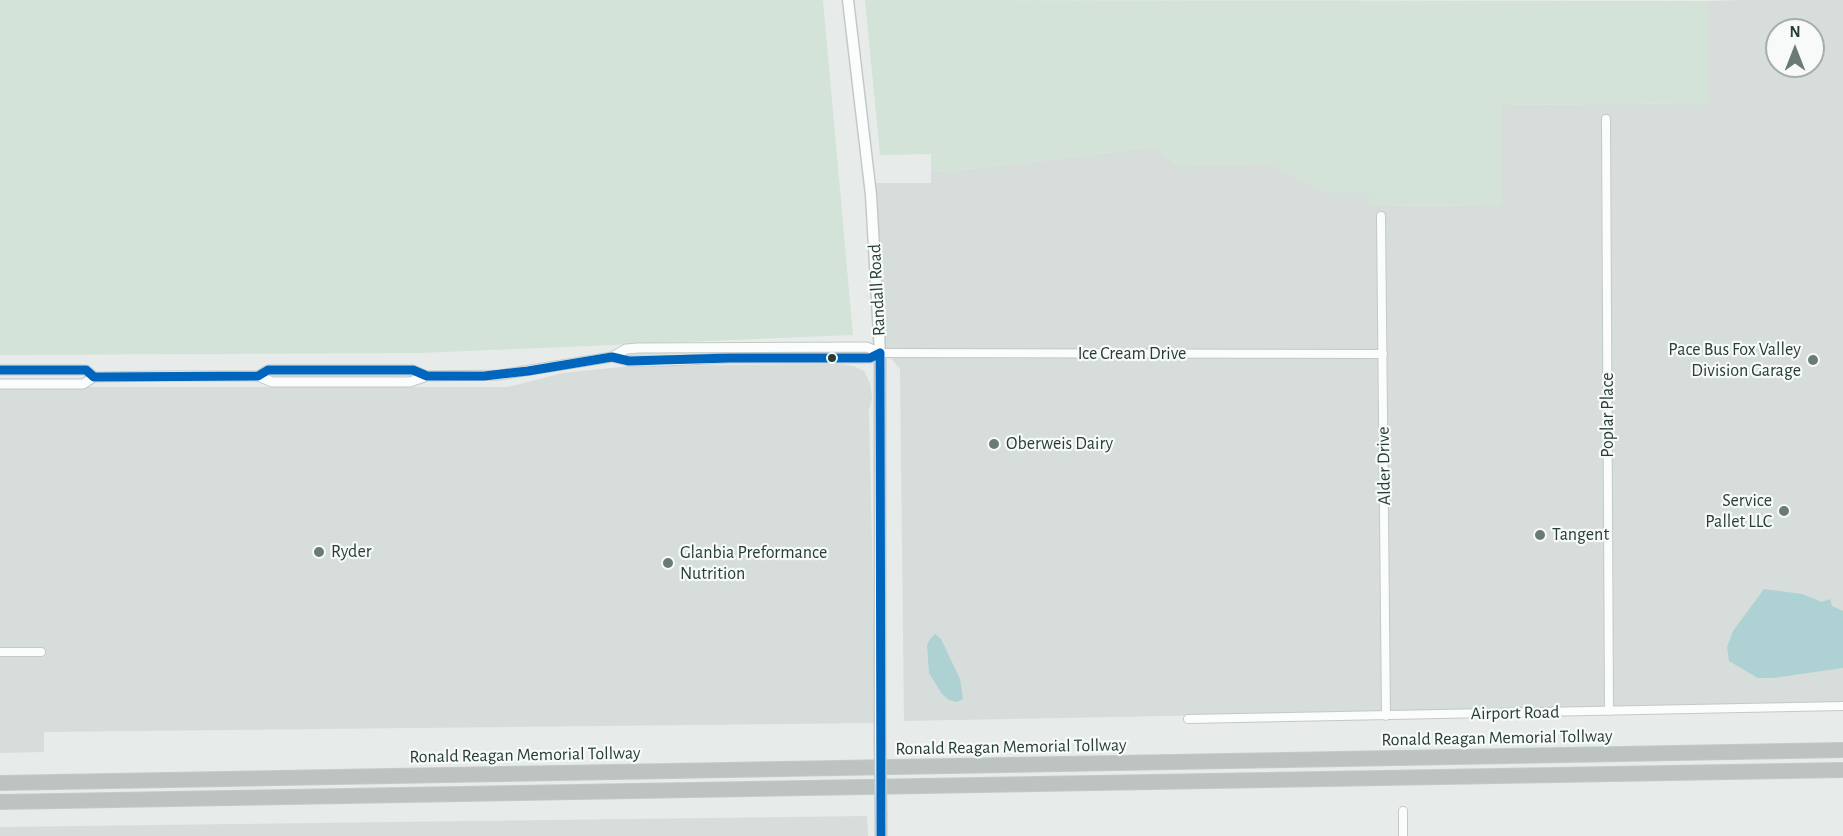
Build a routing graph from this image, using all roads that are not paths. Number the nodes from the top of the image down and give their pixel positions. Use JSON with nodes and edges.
{"nodes":[{"id":1,"x":848,"y":0,"type":"edge"},
{"id":2,"x":1606,"y":119,"type":"dead end"},
{"id":3,"x":1381,"y":216,"type":"dead end"},
{"id":4,"x":880,"y":353,"type":"junction"},
{"id":5,"x":1383,"y":354,"type":"junction"},
{"id":6,"x":0,"y":370,"type":"edge"},
{"id":7,"x":94,"y":377,"type":"junction"},
{"id":8,"x":0,"y":384,"type":"edge"},
{"id":9,"x":0,"y":652,"type":"edge"},
{"id":10,"x":40,"y":652,"type":"dead end"},
{"id":11,"x":1843,"y":706,"type":"edge"},
{"id":12,"x":1609,"y":711,"type":"junction"},
{"id":13,"x":1386,"y":716,"type":"junction"},
{"id":14,"x":1188,"y":719,"type":"dead end"},
{"id":15,"x":1843,"y":750,"type":"edge"},
{"id":16,"x":1843,"y":770,"type":"edge"},
{"id":17,"x":0,"y":783,"type":"edge"},
{"id":18,"x":0,"y":802,"type":"edge"},
{"id":19,"x":1403,"y":811,"type":"dead end"},
{"id":20,"x":881,"y":836,"type":"edge"},
{"id":21,"x":1403,"y":836,"type":"edge"}],
"edges":[{"from":1,"to":4,"type":"main road","name":"Randall Road"},
{"from":2,"to":12,"type":"street","name":"Poplar Place"},
{"from":3,"to":5,"type":"street","name":"Alder Drive"},
{"from":4,"to":5,"type":"street","name":"Ice Cream Drive"},
{"from":4,"to":7,"type":"street"},
{"from":4,"to":20,"type":"main road","name":"Randall Road","bridge":true},
{"from":5,"to":13,"type":"street","name":"Alder Drive"},
{"from":6,"to":7,"type":"street"},
{"from":7,"to":8,"type":"street"},
{"from":9,"to":10,"type":"street"},
{"from":11,"to":12,"type":"street","name":"Airport Road"},
{"from":12,"to":13,"type":"street","name":"Airport Road"},
{"from":13,"to":14,"type":"street","name":"Airport Road"},
{"from":15,"to":17,"type":"highway","name":"Ronald Reagan Memorial Tollway"},
{"from":16,"to":18,"type":"highway","name":"Ronald Reagan Memorial Tollway"},
{"from":19,"to":21,"type":"street"}]}
